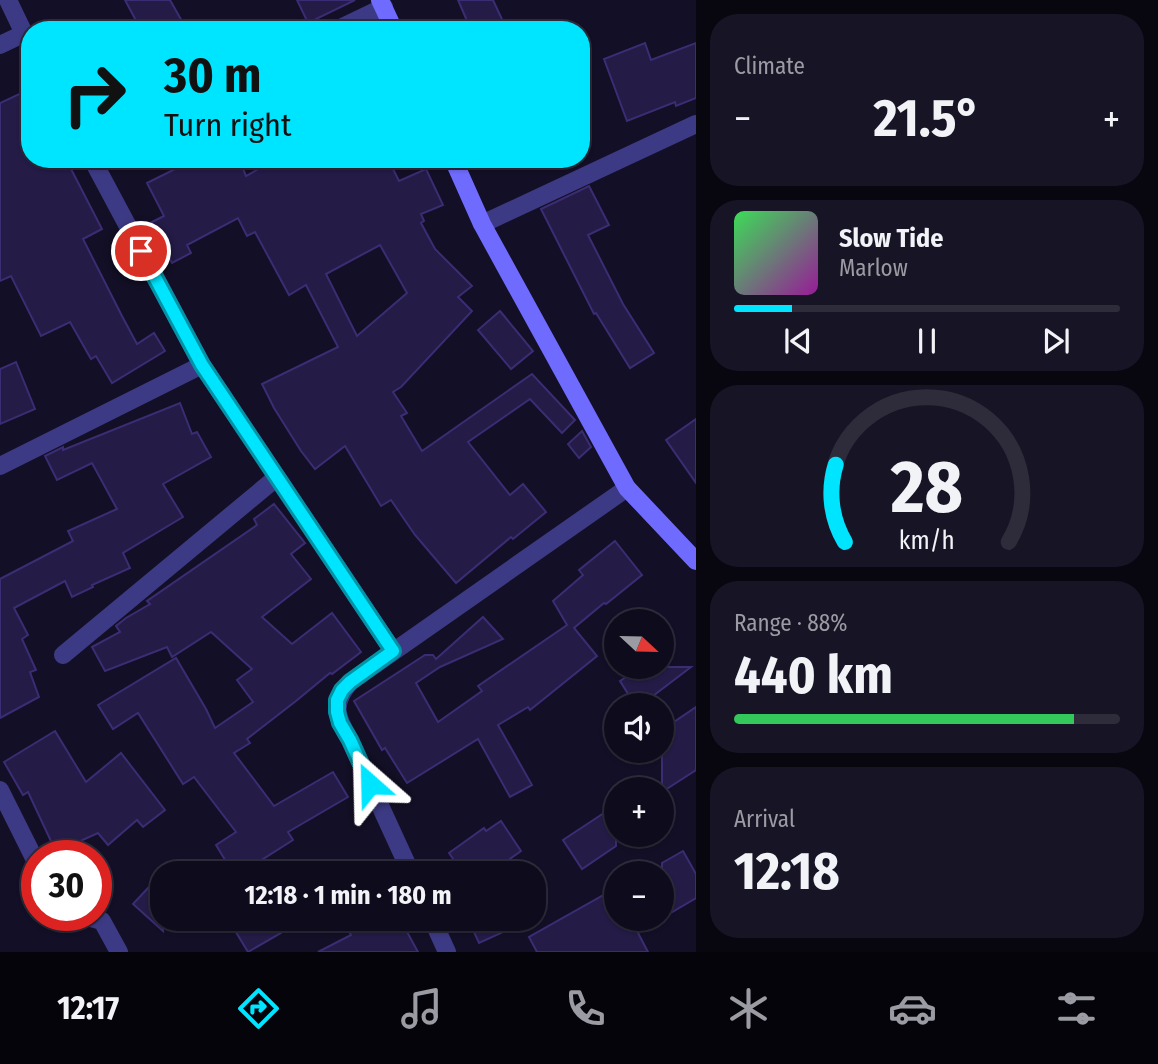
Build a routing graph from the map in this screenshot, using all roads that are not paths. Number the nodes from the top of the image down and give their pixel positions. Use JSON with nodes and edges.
{"nodes":[{"id":1,"x":8,"y":0,"type":"edge"},
{"id":2,"x":382,"y":4,"type":"edge"},
{"id":3,"x":352,"y":21,"type":"edge"},
{"id":4,"x":390,"y":21,"type":"edge"},
{"id":5,"x":21,"y":27,"type":"edge"},
{"id":6,"x":21,"y":41,"type":"edge"},
{"id":7,"x":0,"y":45,"type":"edge"},
{"id":8,"x":696,"y":124,"type":"edge"},
{"id":9,"x":97,"y":168,"type":"edge"},
{"id":10,"x":457,"y":168,"type":"edge"},
{"id":11,"x":482,"y":224,"type":"junction"},
{"id":12,"x":202,"y":365,"type":"junction"},
{"id":13,"x":0,"y":466,"type":"edge"},
{"id":14,"x":276,"y":478,"type":"junction"},
{"id":15,"x":627,"y":488,"type":"junction"},
{"id":16,"x":696,"y":562,"type":"edge"},
{"id":17,"x":393,"y":651,"type":"junction"},
{"id":18,"x":63,"y":655,"type":"dead end"},
{"id":19,"x":0,"y":790,"type":"edge"},
{"id":20,"x":25,"y":840,"type":"edge"},
{"id":21,"x":405,"y":861,"type":"edge"},
{"id":22,"x":107,"y":931,"type":"edge"},
{"id":23,"x":437,"y":931,"type":"edge"},
{"id":24,"x":119,"y":952,"type":"edge"},
{"id":25,"x":447,"y":952,"type":"edge"}],
"edges":[{"from":1,"to":5,"type":"street"},
{"from":2,"to":3,"type":"street"},
{"from":2,"to":4,"type":"street"},
{"from":6,"to":7,"type":"street"},
{"from":8,"to":11,"type":"street"},
{"from":9,"to":12,"type":"street"},
{"from":10,"to":11,"type":"street"},
{"from":11,"to":15,"type":"street"},
{"from":12,"to":13,"type":"street"},
{"from":12,"to":14,"type":"street"},
{"from":14,"to":17,"type":"street"},
{"from":14,"to":18,"type":"street"},
{"from":15,"to":16,"type":"street"},
{"from":15,"to":17,"type":"street"},
{"from":17,"to":21,"type":"street"},
{"from":19,"to":20,"type":"street"},
{"from":22,"to":24,"type":"street"},
{"from":23,"to":25,"type":"street"}]}
